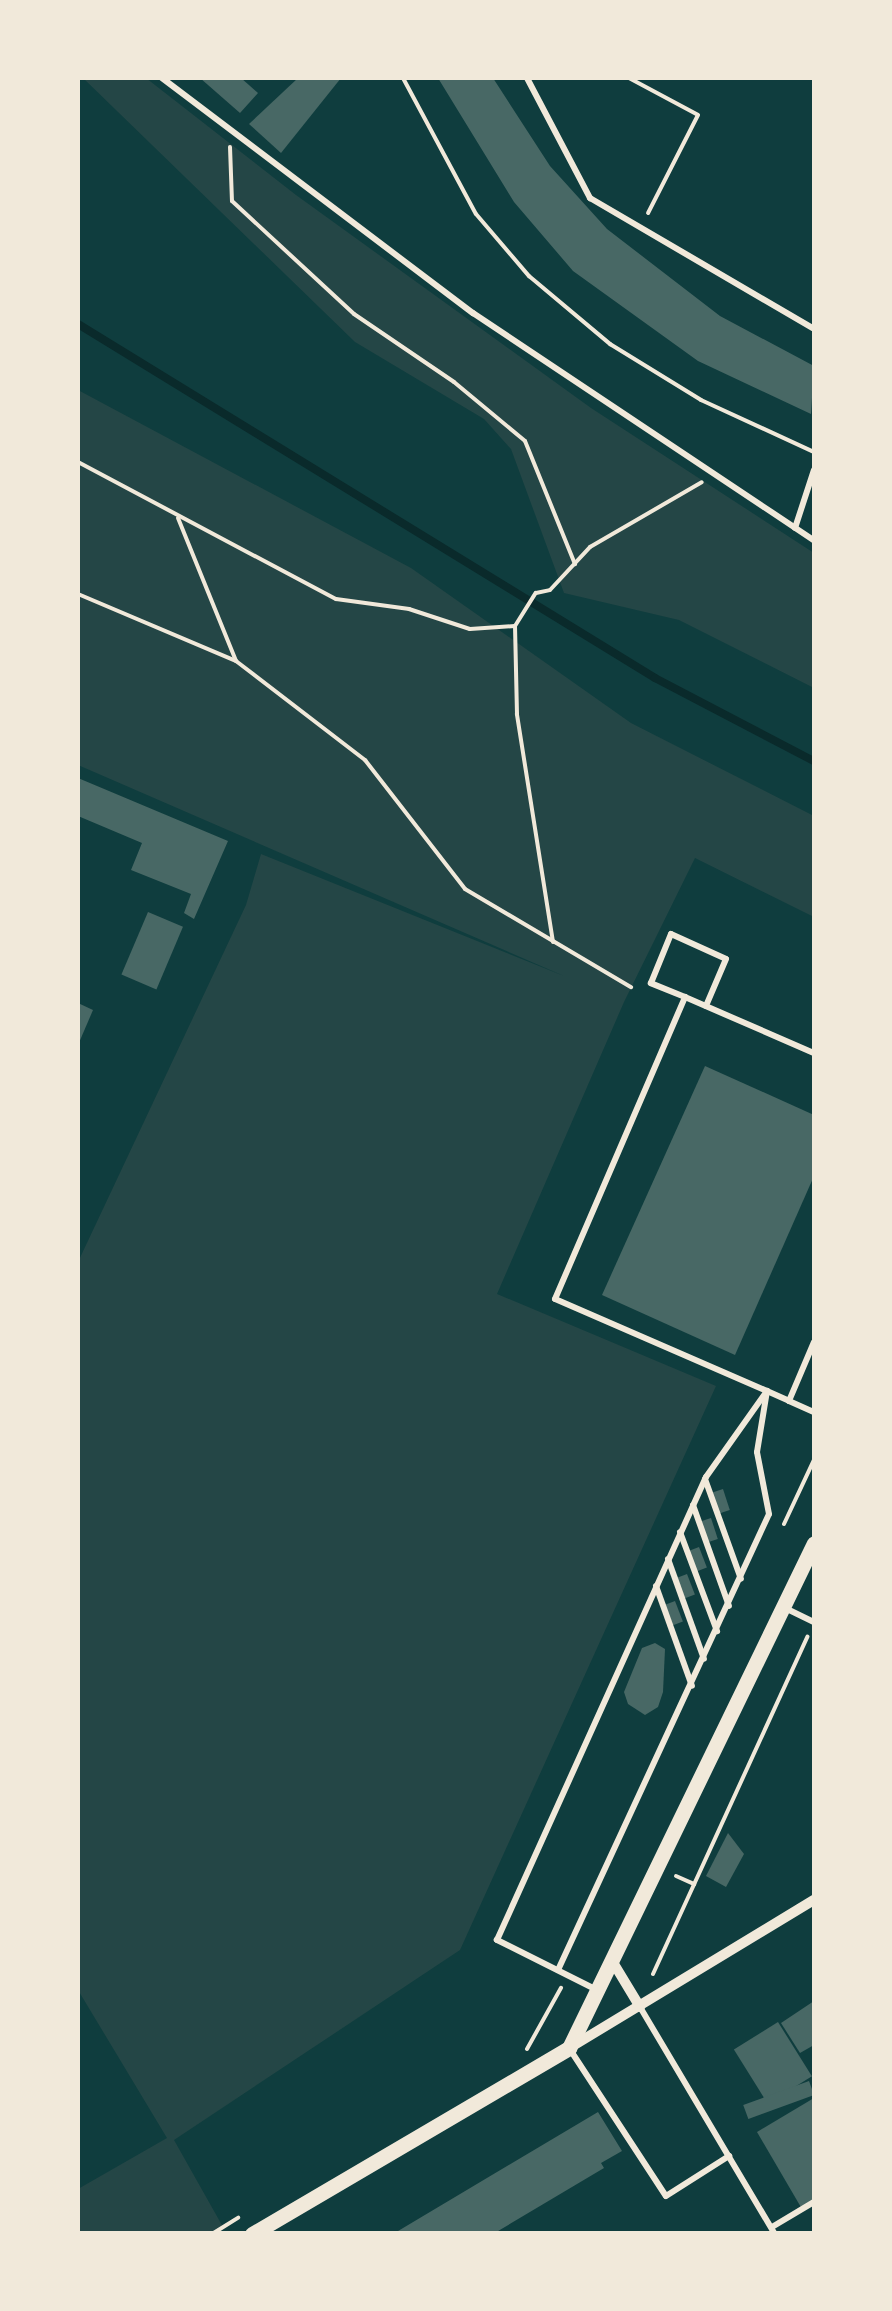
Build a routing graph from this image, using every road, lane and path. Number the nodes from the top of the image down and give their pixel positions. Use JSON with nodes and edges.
{"nodes":[{"id":1,"x":162,"y":78,"type":"edge"},
{"id":2,"x":403,"y":78,"type":"edge"},
{"id":3,"x":527,"y":78,"type":"edge"},
{"id":4,"x":629,"y":78,"type":"edge"},
{"id":5,"x":229,"y":133,"type":"junction"},
{"id":6,"x":632,"y":204,"type":"dead end"},
{"id":7,"x":648,"y":213,"type":"junction"},
{"id":8,"x":665,"y":223,"type":"dead end"},
{"id":9,"x":814,"y":329,"type":"edge"},
{"id":10,"x":814,"y":452,"type":"edge"},
{"id":11,"x":78,"y":462,"type":"edge"},
{"id":12,"x":814,"y":470,"type":"edge"},
{"id":13,"x":714,"y":474,"type":"junction"},
{"id":14,"x":177,"y":515,"type":"junction"},
{"id":15,"x":795,"y":528,"type":"junction"},
{"id":16,"x":814,"y":540,"type":"edge"},
{"id":17,"x":574,"y":564,"type":"junction"},
{"id":18,"x":78,"y":594,"type":"edge"},
{"id":19,"x":516,"y":626,"type":"junction"},
{"id":20,"x":236,"y":662,"type":"junction"},
{"id":21,"x":554,"y":942,"type":"junction"},
{"id":22,"x":631,"y":988,"type":"dead end"},
{"id":23,"x":685,"y":997,"type":"junction"},
{"id":24,"x":706,"y":1006,"type":"junction"},
{"id":25,"x":814,"y":1052,"type":"edge"},
{"id":26,"x":814,"y":1342,"type":"edge"},
{"id":27,"x":767,"y":1391,"type":"junction"},
{"id":28,"x":789,"y":1401,"type":"junction"},
{"id":29,"x":814,"y":1412,"type":"edge"},
{"id":30,"x":814,"y":1463,"type":"edge"},
{"id":31,"x":705,"y":1479,"type":"junction"},
{"id":32,"x":693,"y":1505,"type":"junction"},
{"id":33,"x":781,"y":1505,"type":"dead end"},
{"id":34,"x":680,"y":1532,"type":"junction"},
{"id":35,"x":814,"y":1543,"type":"edge"},
{"id":36,"x":668,"y":1559,"type":"junction"},
{"id":37,"x":742,"y":1580,"type":"junction"},
{"id":38,"x":656,"y":1586,"type":"junction"},
{"id":39,"x":729,"y":1608,"type":"junction"},
{"id":40,"x":784,"y":1608,"type":"junction"},
{"id":41,"x":814,"y":1622,"type":"edge"},
{"id":42,"x":718,"y":1632,"type":"junction"},
{"id":43,"x":705,"y":1660,"type":"junction"},
{"id":44,"x":692,"y":1687,"type":"junction"},
{"id":45,"x":814,"y":1900,"type":"edge"},
{"id":46,"x":611,"y":1959,"type":"junction"},
{"id":47,"x":558,"y":1970,"type":"junction"},
{"id":48,"x":653,"y":1974,"type":"dead end"},
{"id":49,"x":596,"y":1990,"type":"junction"},
{"id":50,"x":640,"y":2007,"type":"junction"},
{"id":51,"x":569,"y":2048,"type":"junction"},
{"id":52,"x":729,"y":2156,"type":"junction"},
{"id":53,"x":814,"y":2202,"type":"edge"},
{"id":54,"x":773,"y":2230,"type":"edge"},
{"id":55,"x":252,"y":2234,"type":"edge"}],
"edges":[{"from":1,"to":5,"type":"lane"},
{"from":2,"to":10,"type":"path"},
{"from":3,"to":9,"type":"lane"},
{"from":4,"to":7,"type":"path"},
{"from":5,"to":13,"type":"lane"},
{"from":5,"to":17,"type":"path"},
{"from":6,"to":7,"type":"path"},
{"from":7,"to":8,"type":"path"},
{"from":11,"to":14,"type":"path"},
{"from":12,"to":15,"type":"lane"},
{"from":13,"to":15,"type":"lane"},
{"from":13,"to":17,"type":"path"},
{"from":14,"to":19,"type":"path"},
{"from":14,"to":20,"type":"path"},
{"from":15,"to":16,"type":"lane"},
{"from":17,"to":19,"type":"path"},
{"from":18,"to":20,"type":"path"},
{"from":19,"to":21,"type":"path"},
{"from":20,"to":21,"type":"path"},
{"from":21,"to":22,"type":"path"},
{"from":23,"to":24,"type":"lane"},
{"from":23,"to":24,"type":"lane"},
{"from":23,"to":27,"type":"lane"},
{"from":24,"to":25,"type":"lane"},
{"from":26,"to":28,"type":"lane"},
{"from":27,"to":28,"type":"lane"},
{"from":27,"to":31,"type":"lane"},
{"from":27,"to":37,"type":"lane"},
{"from":28,"to":29,"type":"lane"},
{"from":30,"to":33,"type":"path"},
{"from":31,"to":32,"type":"lane"},
{"from":31,"to":37,"type":"lane"},
{"from":32,"to":34,"type":"lane"},
{"from":32,"to":39,"type":"lane"},
{"from":34,"to":36,"type":"lane"},
{"from":34,"to":42,"type":"lane"},
{"from":35,"to":40,"type":"street"},
{"from":36,"to":38,"type":"lane"},
{"from":36,"to":43,"type":"lane"},
{"from":37,"to":39,"type":"lane"},
{"from":38,"to":44,"type":"lane"},
{"from":38,"to":47,"type":"lane"},
{"from":39,"to":42,"type":"lane"},
{"from":40,"to":41,"type":"lane"},
{"from":40,"to":46,"type":"street"},
{"from":41,"to":48,"type":"path"},
{"from":42,"to":43,"type":"lane"},
{"from":43,"to":44,"type":"lane"},
{"from":44,"to":47,"type":"lane"},
{"from":45,"to":50,"type":"street"},
{"from":46,"to":49,"type":"street"},
{"from":46,"to":50,"type":"street"},
{"from":47,"to":49,"type":"lane"},
{"from":49,"to":51,"type":"street"},
{"from":50,"to":51,"type":"street"},
{"from":50,"to":52,"type":"lane"},
{"from":51,"to":52,"type":"lane"},
{"from":51,"to":55,"type":"street"},
{"from":52,"to":54,"type":"lane"},
{"from":53,"to":54,"type":"lane"}]}
